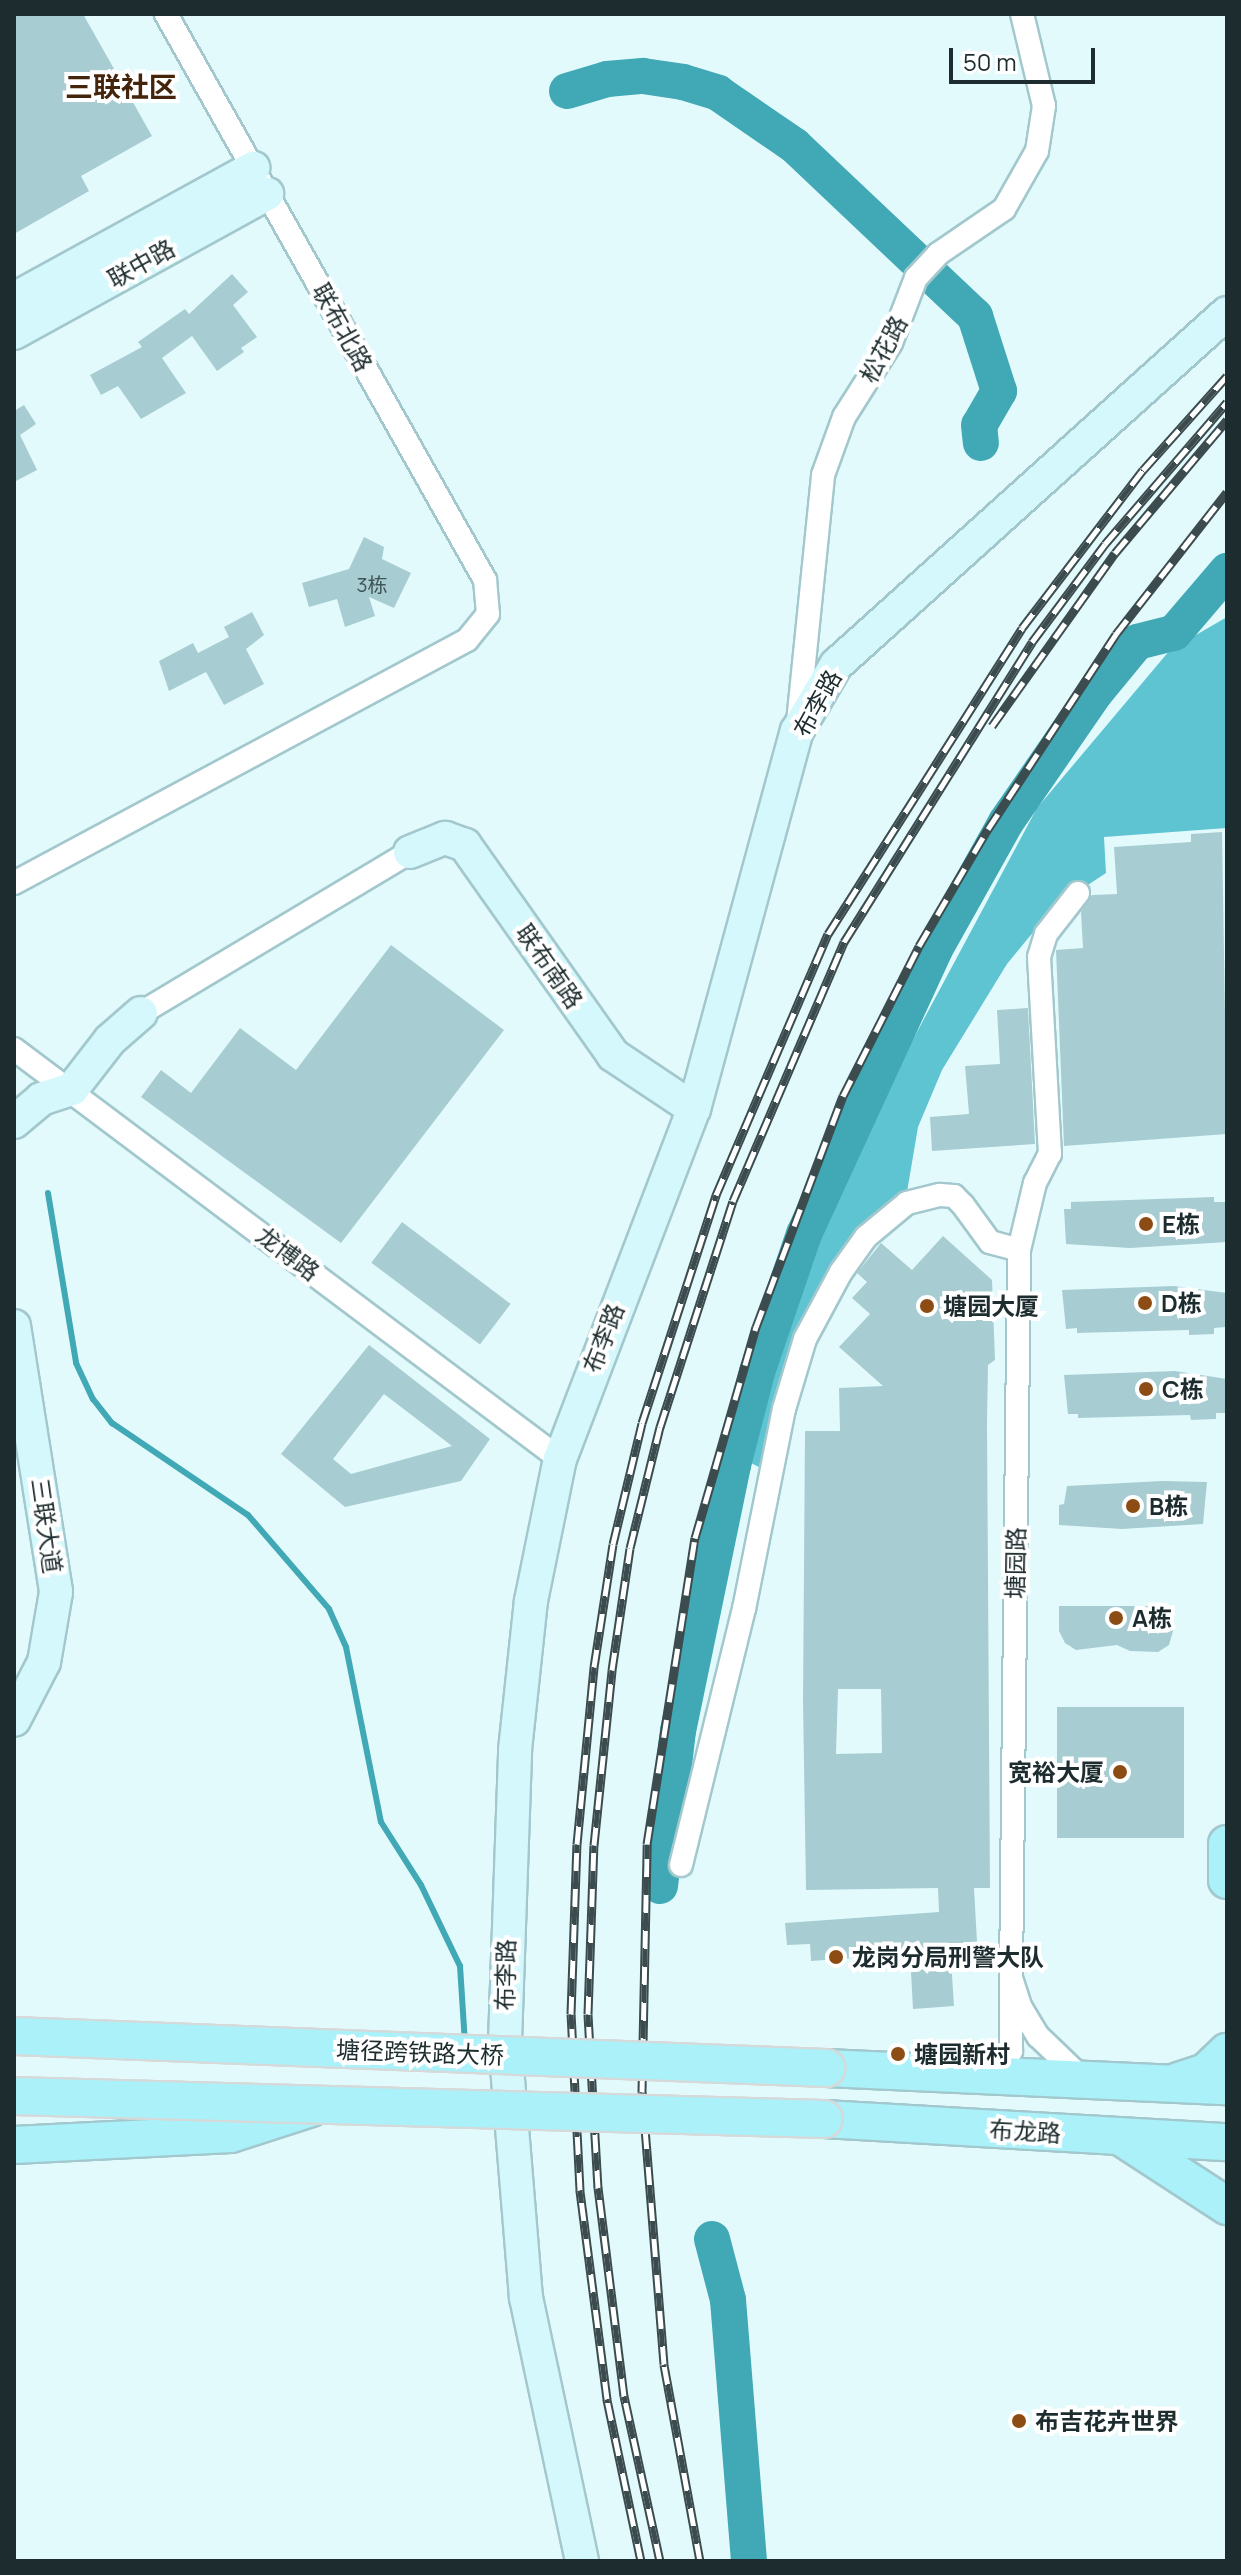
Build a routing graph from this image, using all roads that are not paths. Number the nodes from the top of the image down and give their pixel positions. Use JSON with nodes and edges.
{"nodes":[{"id":1,"x":166,"y":14,"type":"edge"},
{"id":2,"x":1022,"y":14,"type":"edge"},
{"id":3,"x":260,"y":181,"type":"junction"},
{"id":4,"x":14,"y":299,"type":"edge"},
{"id":5,"x":1227,"y":313,"type":"edge"},
{"id":6,"x":14,"y":333,"type":"edge"},
{"id":7,"x":797,"y":731,"type":"junction"},
{"id":8,"x":410,"y":852,"type":"joint"},
{"id":9,"x":14,"y":883,"type":"edge"},
{"id":10,"x":1078,"y":893,"type":"dead end"},
{"id":11,"x":141,"y":1013,"type":"joint"},
{"id":12,"x":14,"y":1049,"type":"edge"},
{"id":13,"x":72,"y":1089,"type":"junction"},
{"id":14,"x":694,"y":1109,"type":"junction"},
{"id":15,"x":14,"y":1122,"type":"edge"},
{"id":16,"x":1019,"y":1250,"type":"junction"},
{"id":17,"x":14,"y":1326,"type":"edge"},
{"id":18,"x":560,"y":1459,"type":"junction"},
{"id":19,"x":14,"y":1720,"type":"edge"},
{"id":20,"x":1227,"y":1844,"type":"edge"},
{"id":21,"x":681,"y":1865,"type":"dead end"},
{"id":22,"x":1227,"y":1880,"type":"edge"},
{"id":23,"x":1011,"y":1978,"type":"junction"},
{"id":24,"x":14,"y":2036,"type":"edge"},
{"id":25,"x":1227,"y":2052,"type":"edge"},
{"id":26,"x":995,"y":2076,"type":"junction"},
{"id":27,"x":1084,"y":2080,"type":"junction"},
{"id":28,"x":1163,"y":2083,"type":"junction"},
{"id":29,"x":1227,"y":2086,"type":"edge"},
{"id":30,"x":507,"y":2095,"type":"junction"},
{"id":31,"x":14,"y":2096,"type":"edge"},
{"id":32,"x":1119,"y":2136,"type":"junction"},
{"id":33,"x":1227,"y":2142,"type":"edge"},
{"id":34,"x":14,"y":2145,"type":"edge"},
{"id":35,"x":1227,"y":2206,"type":"edge"},
{"id":36,"x":582,"y":2561,"type":"edge"}],
"edges":[{"from":1,"to":3,"type":"street","name":"联布北路"},
{"from":2,"to":7,"type":"street","name":"松花路"},
{"from":3,"to":4,"type":"main road","name":"联中路"},
{"from":3,"to":6,"type":"main road","name":"联中路"},
{"from":3,"to":9,"type":"street","name":"联布北路"},
{"from":5,"to":7,"type":"main road","name":"布李路"},
{"from":7,"to":14,"type":"main road","name":"布李路"},
{"from":8,"to":11,"type":"street"},
{"from":8,"to":14,"type":"main road","name":"联布南路"},
{"from":10,"to":16,"type":"street","name":"塘园路"},
{"from":11,"to":13,"type":"main road"},
{"from":12,"to":13,"type":"street","name":"龙博路"},
{"from":13,"to":15,"type":"main road"},
{"from":13,"to":18,"type":"street","name":"龙博路"},
{"from":14,"to":18,"type":"main road","name":"布李路"},
{"from":16,"to":21,"type":"street"},
{"from":16,"to":23,"type":"street","name":"塘园路"},
{"from":17,"to":19,"type":"main road","name":"三联大道"},
{"from":18,"to":30,"type":"main road","name":"布李路"},
{"from":20,"to":22,"type":"main road"},
{"from":23,"to":26,"type":"street","name":"塘园路"},
{"from":23,"to":27,"type":"street","name":"塘园路"},
{"from":24,"to":26,"type":"main road","name":"塘径跨铁路大桥","bridge":true},
{"from":25,"to":28,"type":"main road"},
{"from":26,"to":27,"type":"main road"},
{"from":27,"to":28,"type":"main road"},
{"from":28,"to":29,"type":"main road"},
{"from":30,"to":34,"type":"main road"},
{"from":30,"to":36,"type":"main road","name":"布李路"},
{"from":31,"to":32,"type":"main road","name":"布龙路","bridge":true},
{"from":32,"to":33,"type":"main road","name":"布龙路"},
{"from":32,"to":35,"type":"main road"}]}
